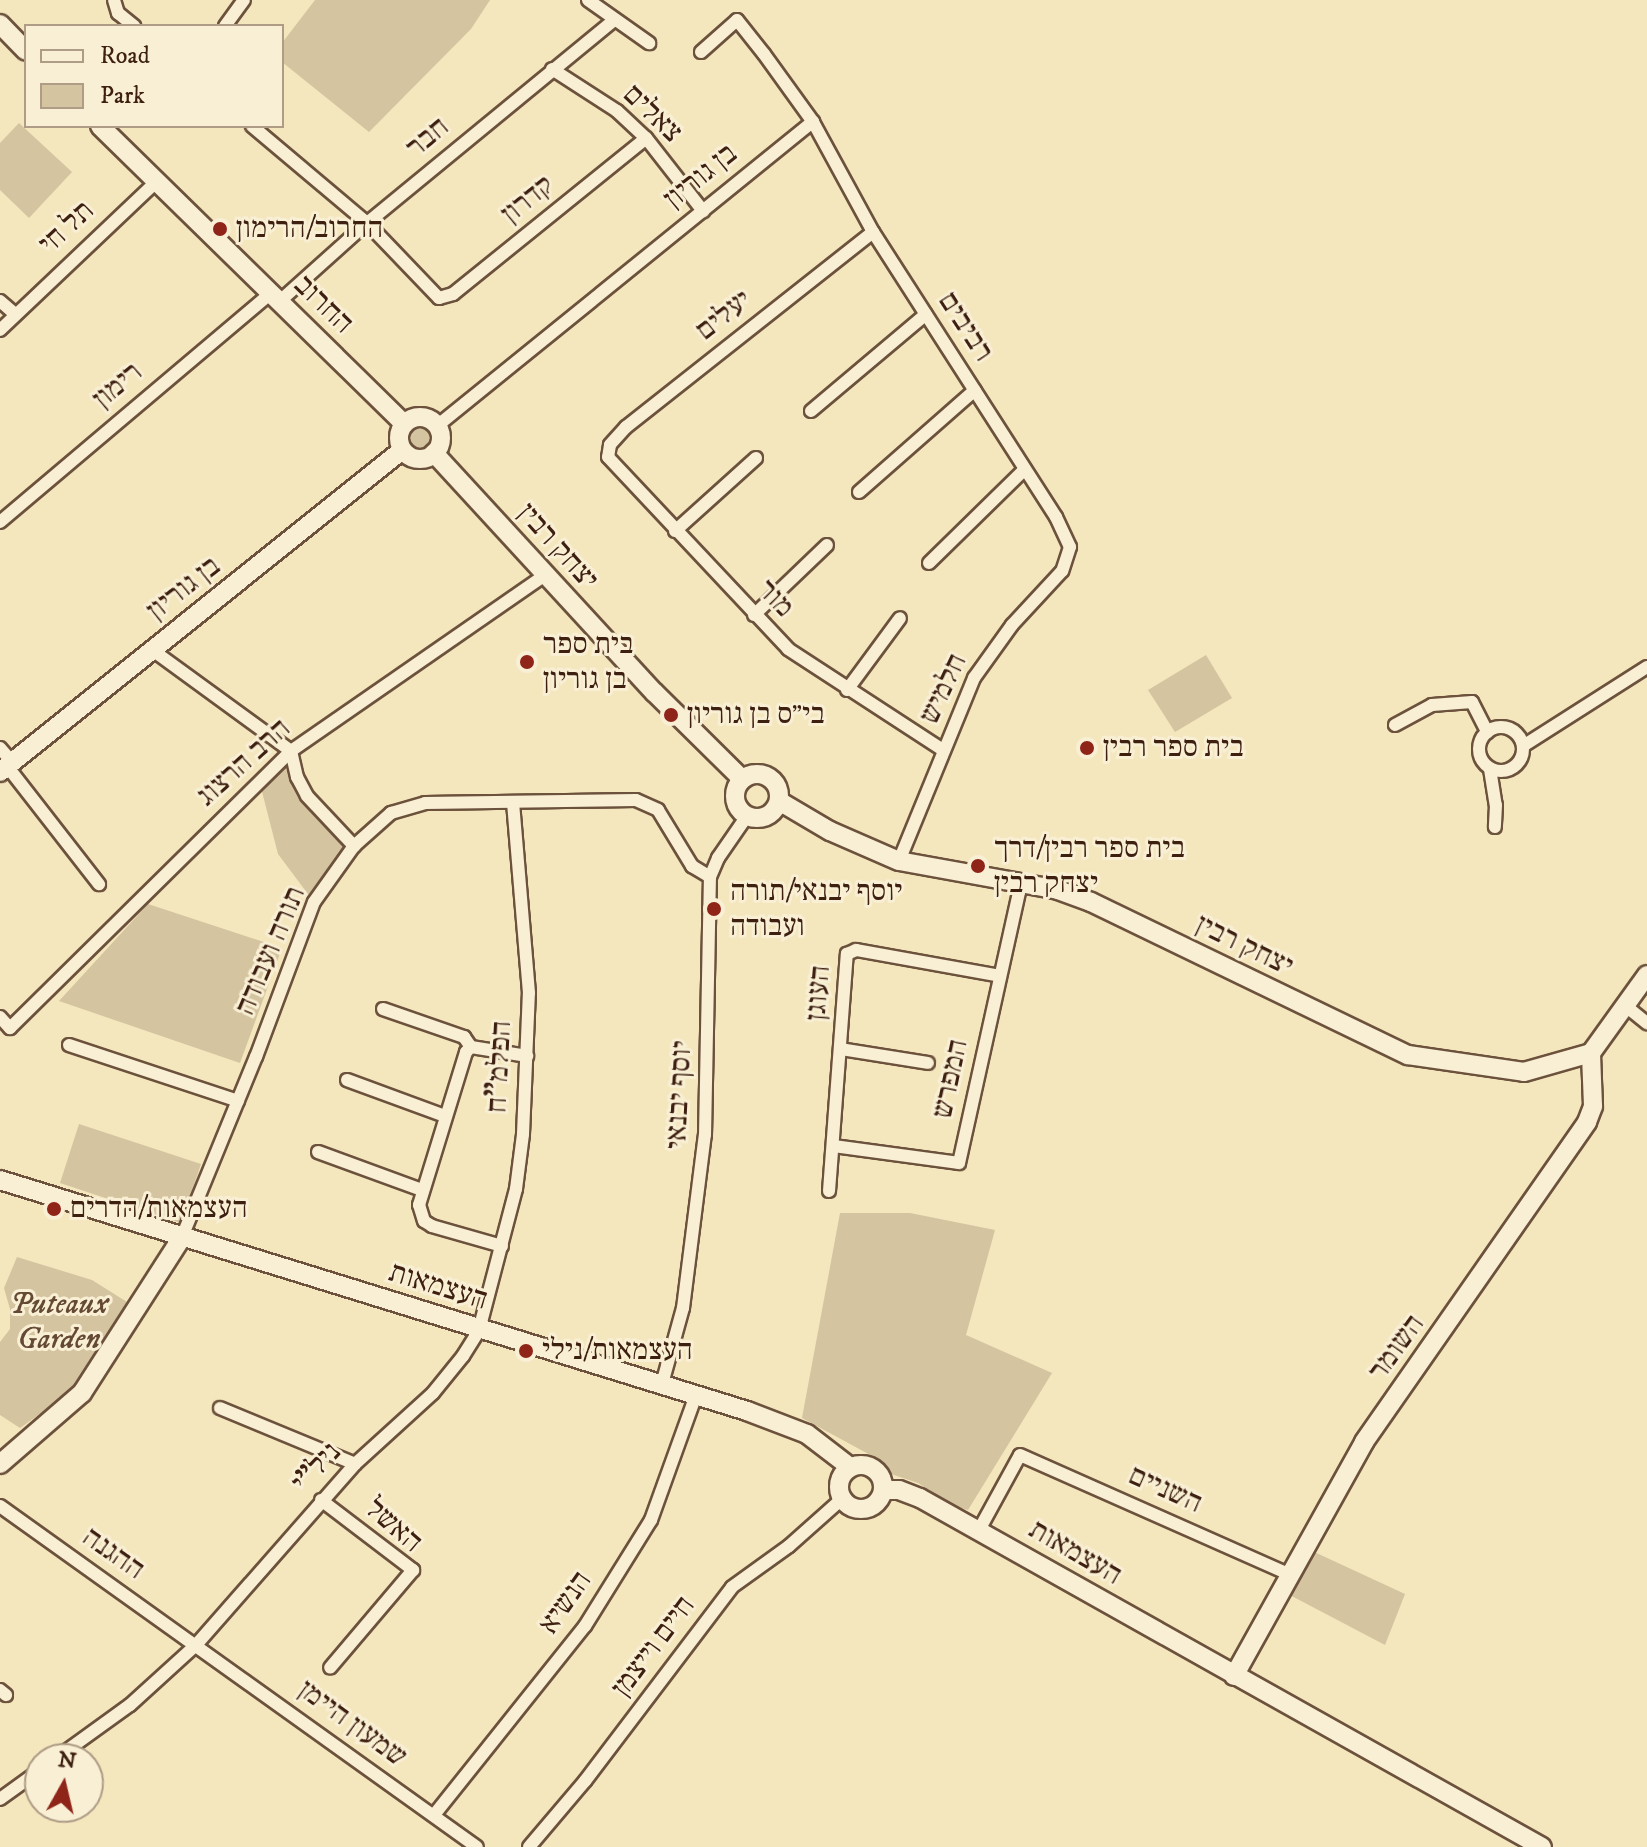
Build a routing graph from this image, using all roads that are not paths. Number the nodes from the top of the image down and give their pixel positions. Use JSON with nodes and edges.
{"nodes":[{"id":1,"x":114,"y":0,"type":"edge"},
{"id":2,"x":244,"y":0,"type":"edge"},
{"id":3,"x":588,"y":0,"type":"edge"},
{"id":4,"x":614,"y":20,"type":"junction"},
{"id":5,"x":0,"y":24,"type":"edge"},
{"id":6,"x":132,"y":24,"type":"edge"},
{"id":7,"x":226,"y":24,"type":"edge"},
{"id":8,"x":649,"y":43,"type":"dead end"},
{"id":9,"x":24,"y":49,"type":"edge"},
{"id":10,"x":701,"y":52,"type":"dead end"},
{"id":11,"x":552,"y":69,"type":"junction"},
{"id":12,"x":813,"y":122,"type":"junction"},
{"id":13,"x":102,"y":128,"type":"edge"},
{"id":14,"x":254,"y":128,"type":"edge"},
{"id":15,"x":646,"y":138,"type":"junction"},
{"id":16,"x":157,"y":181,"type":"junction"},
{"id":17,"x":703,"y":211,"type":"junction"},
{"id":18,"x":367,"y":223,"type":"junction"},
{"id":19,"x":873,"y":232,"type":"junction"},
{"id":20,"x":275,"y":297,"type":"junction"},
{"id":21,"x":0,"y":301,"type":"edge"},
{"id":22,"x":15,"y":314,"type":"junction"},
{"id":23,"x":926,"y":314,"type":"junction"},
{"id":24,"x":0,"y":330,"type":"edge"},
{"id":25,"x":975,"y":390,"type":"junction"},
{"id":26,"x":811,"y":411,"type":"dead end"},
{"id":27,"x":404,"y":424,"type":"junction"},
{"id":28,"x":437,"y":426,"type":"junction"},
{"id":29,"x":610,"y":445,"type":"joint"},
{"id":30,"x":402,"y":450,"type":"junction"},
{"id":31,"x":434,"y":453,"type":"junction"},
{"id":32,"x":756,"y":458,"type":"dead end"},
{"id":33,"x":1025,"y":469,"type":"junction"},
{"id":34,"x":859,"y":492,"type":"dead end"},
{"id":35,"x":0,"y":522,"type":"edge"},
{"id":36,"x":675,"y":531,"type":"junction"},
{"id":37,"x":827,"y":545,"type":"dead end"},
{"id":38,"x":1067,"y":558,"type":"joint"},
{"id":39,"x":929,"y":563,"type":"dead end"},
{"id":40,"x":545,"y":575,"type":"junction"},
{"id":41,"x":754,"y":615,"type":"junction"},
{"id":42,"x":900,"y":618,"type":"dead end"},
{"id":43,"x":151,"y":649,"type":"junction"},
{"id":44,"x":1647,"y":667,"type":"edge"},
{"id":45,"x":847,"y":690,"type":"junction"},
{"id":46,"x":1395,"y":725,"type":"dead end"},
{"id":47,"x":1487,"y":732,"type":"junction"},
{"id":48,"x":1523,"y":746,"type":"junction"},
{"id":49,"x":943,"y":750,"type":"junction"},
{"id":50,"x":291,"y":751,"type":"junction"},
{"id":51,"x":5,"y":762,"type":"edge"},
{"id":52,"x":1490,"y":769,"type":"junction"},
{"id":53,"x":742,"y":779,"type":"junction"},
{"id":54,"x":779,"y":801,"type":"junction"},
{"id":55,"x":513,"y":803,"type":"junction"},
{"id":56,"x":747,"y":816,"type":"junction"},
{"id":57,"x":1495,"y":827,"type":"dead end"},
{"id":58,"x":354,"y":846,"type":"junction"},
{"id":59,"x":899,"y":861,"type":"junction"},
{"id":60,"x":710,"y":877,"type":"junction"},
{"id":61,"x":1021,"y":883,"type":"junction"},
{"id":62,"x":99,"y":884,"type":"dead end"},
{"id":63,"x":1647,"y":975,"type":"edge"},
{"id":64,"x":1000,"y":976,"type":"junction"},
{"id":65,"x":1627,"y":1007,"type":"junction"},
{"id":66,"x":383,"y":1009,"type":"dead end"},
{"id":67,"x":0,"y":1017,"type":"edge"},
{"id":68,"x":1647,"y":1023,"type":"edge"},
{"id":69,"x":69,"y":1045,"type":"dead end"},
{"id":70,"x":471,"y":1047,"type":"junction"},
{"id":71,"x":841,"y":1049,"type":"junction"},
{"id":72,"x":1591,"y":1053,"type":"junction"},
{"id":73,"x":527,"y":1056,"type":"junction"},
{"id":74,"x":928,"y":1063,"type":"dead end"},
{"id":75,"x":347,"y":1080,"type":"dead end"},
{"id":76,"x":238,"y":1101,"type":"junction"},
{"id":77,"x":445,"y":1116,"type":"junction"},
{"id":78,"x":834,"y":1146,"type":"junction"},
{"id":79,"x":318,"y":1152,"type":"dead end"},
{"id":80,"x":0,"y":1180,"type":"edge"},
{"id":81,"x":422,"y":1190,"type":"junction"},
{"id":82,"x":829,"y":1191,"type":"dead end"},
{"id":83,"x":182,"y":1237,"type":"junction"},
{"id":84,"x":502,"y":1246,"type":"junction"},
{"id":85,"x":479,"y":1330,"type":"junction"},
{"id":86,"x":662,"y":1384,"type":"junction"},
{"id":87,"x":696,"y":1395,"type":"junction"},
{"id":88,"x":220,"y":1408,"type":"dead end"},
{"id":89,"x":0,"y":1464,"type":"edge"},
{"id":90,"x":355,"y":1464,"type":"junction"},
{"id":91,"x":850,"y":1467,"type":"junction"},
{"id":92,"x":883,"y":1490,"type":"junction"},
{"id":93,"x":842,"y":1499,"type":"junction"},
{"id":94,"x":321,"y":1500,"type":"junction"},
{"id":95,"x":0,"y":1506,"type":"edge"},
{"id":96,"x":979,"y":1530,"type":"junction"},
{"id":97,"x":1289,"y":1574,"type":"junction"},
{"id":98,"x":196,"y":1645,"type":"junction"},
{"id":99,"x":330,"y":1668,"type":"dead end"},
{"id":100,"x":1234,"y":1676,"type":"junction"},
{"id":101,"x":77,"y":1743,"type":"edge"},
{"id":102,"x":24,"y":1782,"type":"edge"},
{"id":103,"x":0,"y":1799,"type":"edge"},
{"id":104,"x":434,"y":1815,"type":"junction"},
{"id":105,"x":477,"y":1847,"type":"edge"},
{"id":106,"x":529,"y":1847,"type":"edge"},
{"id":107,"x":1542,"y":1847,"type":"edge"}],
"edges":[{"from":1,"to":6,"type":"street"},
{"from":2,"to":7,"type":"street"},
{"from":3,"to":4,"type":"street"},
{"from":4,"to":8,"type":"street"},
{"from":4,"to":11,"type":"street","name":"חבר"},
{"from":5,"to":9,"type":"street"},
{"from":10,"to":12,"type":"street","name":"רביבים"},
{"from":11,"to":15,"type":"street","name":"צאלים"},
{"from":11,"to":18,"type":"street","name":"חבר"},
{"from":12,"to":17,"type":"street","name":"בן גוריון"},
{"from":12,"to":19,"type":"street","name":"רביבים"},
{"from":13,"to":16,"type":"street","name":"החרוב"},
{"from":14,"to":18,"type":"street"},
{"from":15,"to":17,"type":"street","name":"צאלים"},
{"from":15,"to":18,"type":"street","name":"קדרון"},
{"from":16,"to":20,"type":"street","name":"החרוב"},
{"from":16,"to":22,"type":"street","name":"תל חי"},
{"from":17,"to":28,"type":"street","name":"בן גוריון"},
{"from":18,"to":20,"type":"street","name":"חבר"},
{"from":19,"to":23,"type":"street","name":"רביבים"},
{"from":19,"to":29,"type":"street","name":"יעלים"},
{"from":20,"to":27,"type":"street","name":"החרוב"},
{"from":20,"to":35,"type":"street","name":"רימון"},
{"from":21,"to":22,"type":"street"},
{"from":22,"to":24,"type":"street","name":"תל חי"},
{"from":23,"to":25,"type":"street","name":"רביבים"},
{"from":23,"to":26,"type":"street"},
{"from":25,"to":33,"type":"street","name":"רביבים"},
{"from":25,"to":34,"type":"street"},
{"from":27,"to":28,"type":"street"},
{"from":27,"to":30,"type":"street"},
{"from":28,"to":31,"type":"street"},
{"from":29,"to":36,"type":"street","name":"מור"},
{"from":30,"to":31,"type":"street"},
{"from":30,"to":43,"type":"street","name":"בן גוריון"},
{"from":31,"to":40,"type":"street","name":"יצחק רבין"},
{"from":32,"to":36,"type":"street"},
{"from":33,"to":38,"type":"street","name":"רביבים"},
{"from":33,"to":39,"type":"street"},
{"from":36,"to":41,"type":"street","name":"מור"},
{"from":37,"to":41,"type":"street"},
{"from":38,"to":49,"type":"street","name":"חלמיש"},
{"from":40,"to":50,"type":"street","name":"הרב הרצוג"},
{"from":40,"to":53,"type":"street","name":"יצחק רבין"},
{"from":41,"to":45,"type":"street","name":"מור"},
{"from":42,"to":45,"type":"street"},
{"from":43,"to":50,"type":"street"},
{"from":43,"to":51,"type":"street","name":"בן גוריון"},
{"from":44,"to":48,"type":"street"},
{"from":45,"to":49,"type":"street","name":"מור"},
{"from":46,"to":47,"type":"street"},
{"from":47,"to":48,"type":"street"},
{"from":47,"to":52,"type":"street"},
{"from":48,"to":52,"type":"street"},
{"from":49,"to":59,"type":"street","name":"חלמיש"},
{"from":50,"to":58,"type":"street"},
{"from":50,"to":67,"type":"street","name":"הרב הרצוג"},
{"from":51,"to":62,"type":"street"},
{"from":52,"to":57,"type":"street"},
{"from":53,"to":54,"type":"street"},
{"from":53,"to":56,"type":"street"},
{"from":54,"to":56,"type":"street"},
{"from":54,"to":59,"type":"street","name":"יצחק רבין"},
{"from":55,"to":58,"type":"street","name":"תורה ועבודה"},
{"from":55,"to":60,"type":"street","name":"תורה ועבודה"},
{"from":55,"to":73,"type":"street","name":"הפלמ\"ח"},
{"from":56,"to":60,"type":"street","name":"יוסף יבנאי"},
{"from":58,"to":76,"type":"street","name":"תורה ועבודה"},
{"from":59,"to":61,"type":"street","name":"יצחק רבין"},
{"from":60,"to":86,"type":"street","name":"יוסף יבנאי"},
{"from":61,"to":64,"type":"street","name":"המפרש"},
{"from":61,"to":72,"type":"street","name":"יצחק רבין"},
{"from":63,"to":65,"type":"street"},
{"from":64,"to":71,"type":"street","name":"העוגן"},
{"from":64,"to":78,"type":"street","name":"המפרש"},
{"from":65,"to":68,"type":"street"},
{"from":65,"to":72,"type":"street"},
{"from":66,"to":70,"type":"street"},
{"from":69,"to":76,"type":"street"},
{"from":70,"to":73,"type":"street"},
{"from":70,"to":77,"type":"street"},
{"from":71,"to":74,"type":"street"},
{"from":71,"to":78,"type":"street","name":"העוגן"},
{"from":72,"to":97,"type":"street","name":"השומר"},
{"from":73,"to":84,"type":"street","name":"הפלמ\"ח"},
{"from":75,"to":77,"type":"street"},
{"from":76,"to":83,"type":"street","name":"תורה ועבודה"},
{"from":77,"to":81,"type":"street"},
{"from":78,"to":82,"type":"street","name":"העוגן"},
{"from":79,"to":81,"type":"street"},
{"from":80,"to":83,"type":"street","name":"העצמאות"},
{"from":81,"to":84,"type":"street"},
{"from":83,"to":85,"type":"street","name":"העצמאות"},
{"from":83,"to":89,"type":"street"},
{"from":84,"to":85,"type":"street","name":"הפלמ\"ח"},
{"from":85,"to":86,"type":"street","name":"העצמאות"},
{"from":85,"to":90,"type":"street","name":"ניל\"י"},
{"from":86,"to":87,"type":"street","name":"העצמאות"},
{"from":87,"to":91,"type":"street","name":"העצמאות"},
{"from":87,"to":104,"type":"street","name":"הנשיא"},
{"from":88,"to":90,"type":"street"},
{"from":90,"to":94,"type":"street","name":"ניל\"י"},
{"from":91,"to":92,"type":"street"},
{"from":91,"to":93,"type":"street"},
{"from":92,"to":93,"type":"street"},
{"from":92,"to":96,"type":"street","name":"העצמאות"},
{"from":93,"to":106,"type":"street","name":"חיים וייצמן"},
{"from":94,"to":98,"type":"street","name":"ניל\"י"},
{"from":94,"to":99,"type":"street","name":"האשל"},
{"from":95,"to":98,"type":"street","name":"ההגנה"},
{"from":96,"to":97,"type":"street","name":"השניים"},
{"from":96,"to":100,"type":"street","name":"העצמאות"},
{"from":97,"to":100,"type":"street","name":"השומר"},
{"from":98,"to":101,"type":"street","name":"ניל\"י"},
{"from":98,"to":104,"type":"street","name":"שמעון היימן"},
{"from":100,"to":107,"type":"street","name":"העצמאות"},
{"from":102,"to":103,"type":"street"},
{"from":104,"to":105,"type":"street","name":"שמעון היימן"}]}
